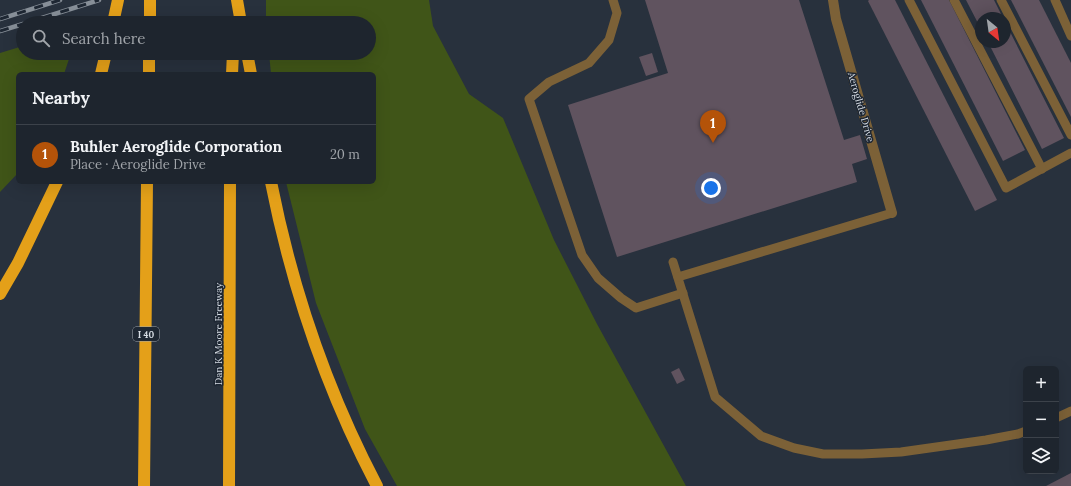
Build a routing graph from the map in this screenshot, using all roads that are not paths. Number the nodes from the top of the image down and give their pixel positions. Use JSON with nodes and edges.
{"nodes":[{"id":1,"x":118,"y":0,"type":"edge"},
{"id":2,"x":150,"y":0,"type":"edge"},
{"id":3,"x":236,"y":0,"type":"edge"},
{"id":4,"x":613,"y":0,"type":"edge"},
{"id":5,"x":833,"y":0,"type":"edge"},
{"id":6,"x":909,"y":0,"type":"edge"},
{"id":7,"x":954,"y":0,"type":"edge"},
{"id":8,"x":1001,"y":0,"type":"edge"},
{"id":9,"x":1055,"y":0,"type":"edge"},
{"id":10,"x":115,"y":16,"type":"edge"},
{"id":11,"x":150,"y":16,"type":"edge"},
{"id":12,"x":235,"y":16,"type":"edge"},
{"id":13,"x":239,"y":16,"type":"edge"},
{"id":14,"x":1071,"y":36,"type":"edge"},
{"id":15,"x":104,"y":60,"type":"edge"},
{"id":16,"x":149,"y":60,"type":"edge"},
{"id":17,"x":233,"y":60,"type":"edge"},
{"id":18,"x":248,"y":60,"type":"edge"},
{"id":19,"x":101,"y":72,"type":"edge"},
{"id":20,"x":149,"y":72,"type":"edge"},
{"id":21,"x":232,"y":72,"type":"edge"},
{"id":22,"x":250,"y":72,"type":"edge"},
{"id":23,"x":1071,"y":135,"type":"edge"},
{"id":24,"x":1071,"y":153,"type":"edge"},
{"id":25,"x":1042,"y":169,"type":"junction"},
{"id":26,"x":56,"y":184,"type":"edge"},
{"id":27,"x":147,"y":184,"type":"edge"},
{"id":28,"x":230,"y":184,"type":"edge"},
{"id":29,"x":271,"y":184,"type":"edge"},
{"id":30,"x":892,"y":213,"type":"joint"},
{"id":31,"x":673,"y":262,"type":"dead end"},
{"id":32,"x":678,"y":277,"type":"junction"},
{"id":33,"x":683,"y":293,"type":"junction"},
{"id":34,"x":0,"y":294,"type":"edge"},
{"id":35,"x":1071,"y":411,"type":"edge"},
{"id":36,"x":1059,"y":417,"type":"edge"},
{"id":37,"x":1023,"y":432,"type":"edge"},
{"id":38,"x":144,"y":486,"type":"edge"},
{"id":39,"x":229,"y":486,"type":"edge"},
{"id":40,"x":377,"y":486,"type":"edge"}],
"edges":[{"from":1,"to":10,"type":"highway"},
{"from":2,"to":11,"type":"highway"},
{"from":3,"to":12,"type":"highway"},
{"from":3,"to":13,"type":"highway"},
{"from":4,"to":33,"type":"lane"},
{"from":5,"to":30,"type":"street","name":"Aeroglide Drive"},
{"from":6,"to":25,"type":"lane"},
{"from":7,"to":25,"type":"lane"},
{"from":8,"to":23,"type":"lane"},
{"from":9,"to":14,"type":"lane"},
{"from":15,"to":19,"type":"highway"},
{"from":16,"to":20,"type":"highway"},
{"from":17,"to":21,"type":"highway"},
{"from":18,"to":22,"type":"highway"},
{"from":24,"to":25,"type":"lane"},
{"from":26,"to":34,"type":"highway"},
{"from":27,"to":38,"type":"highway","number":"I 40"},
{"from":28,"to":39,"type":"highway","name":"Dan K Moore Freeway"},
{"from":29,"to":40,"type":"highway"},
{"from":30,"to":32,"type":"lane"},
{"from":31,"to":32,"type":"lane"},
{"from":32,"to":33,"type":"lane"},
{"from":33,"to":37,"type":"lane"},
{"from":35,"to":36,"type":"lane"}]}
